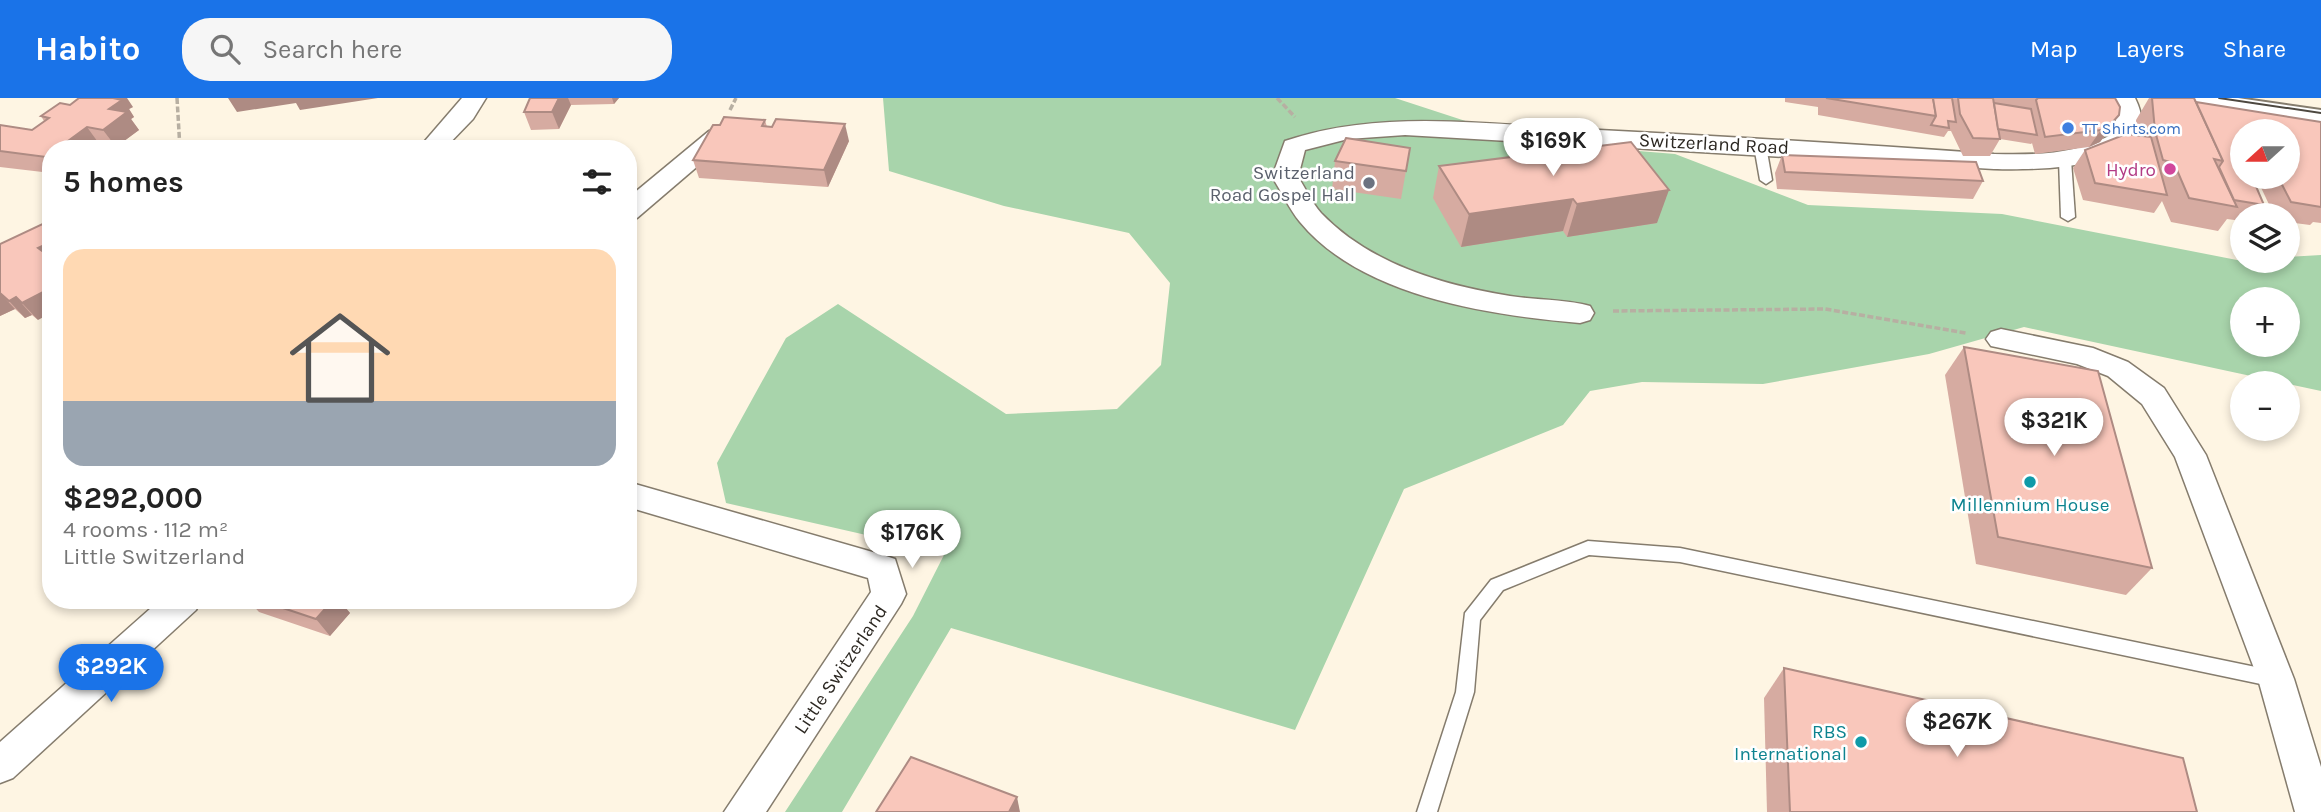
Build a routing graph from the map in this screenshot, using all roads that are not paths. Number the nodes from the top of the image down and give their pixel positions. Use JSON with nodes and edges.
{"nodes":[{"id":1,"x":474,"y":98,"type":"edge"},
{"id":2,"x":2123,"y":98,"type":"edge"},
{"id":3,"x":2177,"y":98,"type":"edge"},
{"id":4,"x":2306,"y":98,"type":"edge"},
{"id":5,"x":2321,"y":100,"type":"edge"},
{"id":6,"x":2321,"y":119,"type":"edge"},
{"id":7,"x":718,"y":136,"type":"edge"},
{"id":8,"x":439,"y":140,"type":"edge"},
{"id":9,"x":1760,"y":146,"type":"junction"},
{"id":10,"x":2065,"y":160,"type":"junction"},
{"id":11,"x":1766,"y":180,"type":"dead end"},
{"id":12,"x":637,"y":204,"type":"edge"},
{"id":13,"x":2068,"y":217,"type":"dead end"},
{"id":14,"x":1580,"y":313,"type":"road end"},
{"id":15,"x":2001,"y":339,"type":"road end"},
{"id":16,"x":637,"y":497,"type":"edge"},
{"id":17,"x":174,"y":609,"type":"edge"},
{"id":18,"x":2276,"y":679,"type":"junction"},
{"id":19,"x":0,"y":766,"type":"edge"},
{"id":20,"x":744,"y":812,"type":"edge"},
{"id":21,"x":1427,"y":812,"type":"edge"},
{"id":22,"x":2315,"y":812,"type":"edge"}],
"edges":[{"from":1,"to":8,"type":"street"},
{"from":2,"to":10,"type":"street","name":"Switzerland Road"},
{"from":3,"to":6,"type":"main road"},
{"from":4,"to":5,"type":"main road"},
{"from":7,"to":12,"type":"street"},
{"from":9,"to":10,"type":"street","name":"Switzerland Road"},
{"from":9,"to":11,"type":"lane"},
{"from":9,"to":14,"type":"street","name":"Switzerland Road"},
{"from":10,"to":13,"type":"lane"},
{"from":15,"to":18,"type":"street"},
{"from":16,"to":20,"type":"street","name":"Little Switzerland"},
{"from":17,"to":19,"type":"street"},
{"from":18,"to":21,"type":"lane"},
{"from":18,"to":22,"type":"street"}]}
